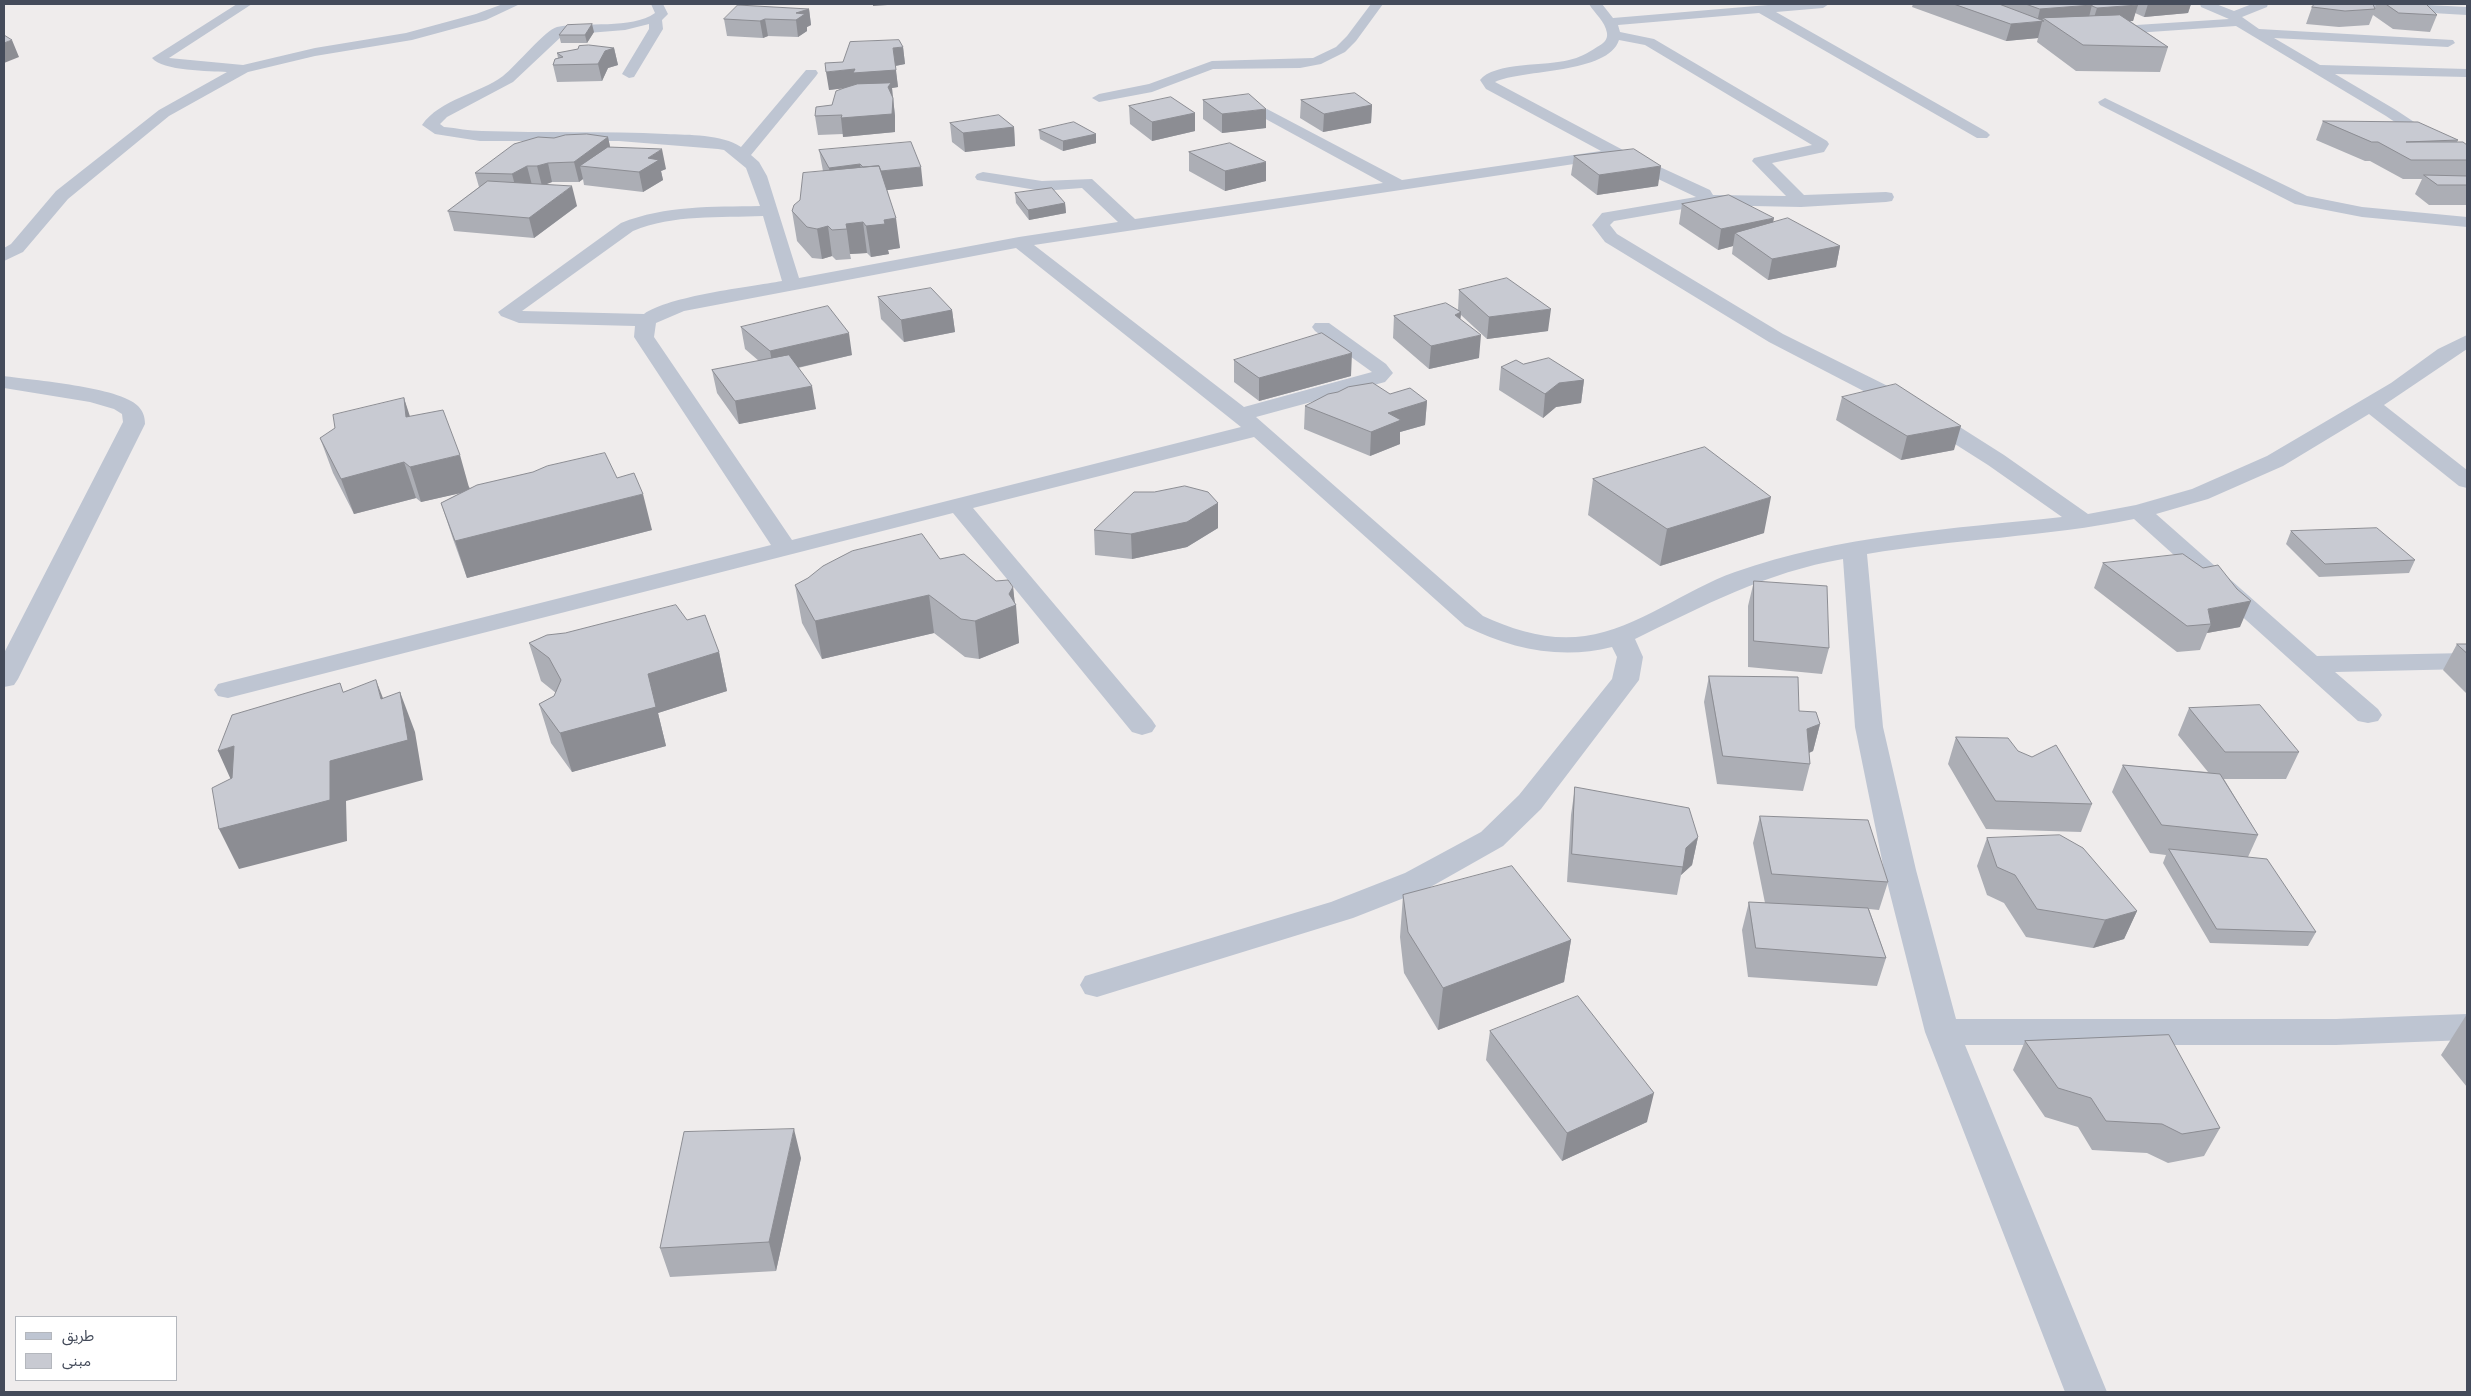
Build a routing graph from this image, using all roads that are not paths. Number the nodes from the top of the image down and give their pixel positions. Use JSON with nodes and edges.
{"nodes":[{"id":1,"x":246,"y":4,"type":"edge"},
{"id":2,"x":514,"y":4,"type":"edge"},
{"id":3,"x":657,"y":4,"type":"edge"},
{"id":4,"x":1377,"y":4,"type":"edge"},
{"id":5,"x":1595,"y":4,"type":"edge"},
{"id":6,"x":1823,"y":4,"type":"edge"},
{"id":7,"x":2206,"y":4,"type":"edge"},
{"id":8,"x":2262,"y":4,"type":"edge"},
{"id":9,"x":2346,"y":4,"type":"edge"},
{"id":10,"x":1762,"y":10,"type":"junction"},
{"id":11,"x":2467,"y":11,"type":"edge"},
{"id":12,"x":655,"y":19,"type":"junction"},
{"id":13,"x":2237,"y":19,"type":"junction"},
{"id":14,"x":1612,"y":28,"type":"junction"},
{"id":15,"x":2121,"y":30,"type":"edge"},
{"id":16,"x":2254,"y":32,"type":"junction"},
{"id":17,"x":2448,"y":43,"type":"dead end"},
{"id":18,"x":244,"y":69,"type":"junction"},
{"id":19,"x":2316,"y":69,"type":"junction"},
{"id":20,"x":811,"y":73,"type":"dead end"},
{"id":21,"x":2467,"y":73,"type":"edge"},
{"id":22,"x":629,"y":74,"type":"dead end"},
{"id":23,"x":1099,"y":98,"type":"dead end"},
{"id":24,"x":2105,"y":102,"type":"dead end"},
{"id":25,"x":1267,"y":114,"type":"dead end"},
{"id":26,"x":1982,"y":135,"type":"dead end"},
{"id":27,"x":1617,"y":154,"type":"junction"},
{"id":28,"x":742,"y":156,"type":"junction"},
{"id":29,"x":2467,"y":164,"type":"edge"},
{"id":30,"x":983,"y":178,"type":"dead end"},
{"id":31,"x":1399,"y":185,"type":"junction"},
{"id":32,"x":1886,"y":197,"type":"dead end"},
{"id":33,"x":1706,"y":200,"type":"junction"},
{"id":34,"x":1801,"y":202,"type":"junction"},
{"id":35,"x":770,"y":211,"type":"junction"},
{"id":36,"x":2467,"y":222,"type":"edge"},
{"id":37,"x":1130,"y":224,"type":"junction"},
{"id":38,"x":1019,"y":242,"type":"junction"},
{"id":39,"x":4,"y":256,"type":"edge"},
{"id":40,"x":792,"y":284,"type":"junction"},
{"id":41,"x":647,"y":320,"type":"junction"},
{"id":42,"x":1322,"y":327,"type":"dead end"},
{"id":43,"x":2467,"y":342,"type":"edge"},
{"id":44,"x":4,"y":382,"type":"edge"},
{"id":45,"x":2370,"y":404,"type":"junction"},
{"id":46,"x":1249,"y":422,"type":"junction"},
{"id":47,"x":2467,"y":481,"type":"edge"},
{"id":48,"x":958,"y":505,"type":"junction"},
{"id":49,"x":2139,"y":511,"type":"junction"},
{"id":50,"x":2084,"y":522,"type":"junction"},
{"id":51,"x":786,"y":548,"type":"junction"},
{"id":52,"x":1854,"y":548,"type":"junction"},
{"id":53,"x":1620,"y":636,"type":"junction"},
{"id":54,"x":2467,"y":661,"type":"edge"},
{"id":55,"x":2312,"y":664,"type":"junction"},
{"id":56,"x":4,"y":679,"type":"edge"},
{"id":57,"x":228,"y":690,"type":"dead end"},
{"id":58,"x":2368,"y":715,"type":"dead end"},
{"id":59,"x":1142,"y":726,"type":"dead end"},
{"id":60,"x":1097,"y":984,"type":"dead end"},
{"id":61,"x":2467,"y":1028,"type":"edge"},
{"id":62,"x":1942,"y":1032,"type":"junction"},
{"id":63,"x":2086,"y":1392,"type":"edge"}],
"edges":[{"from":1,"to":18,"type":"street"},
{"from":2,"to":18,"type":"street"},
{"from":3,"to":12,"type":"street"},
{"from":4,"to":23,"type":"street"},
{"from":5,"to":14,"type":"street"},
{"from":6,"to":10,"type":"street"},
{"from":7,"to":13,"type":"street"},
{"from":8,"to":13,"type":"street"},
{"from":9,"to":11,"type":"street"},
{"from":10,"to":14,"type":"street"},
{"from":10,"to":26,"type":"street"},
{"from":12,"to":22,"type":"street"},
{"from":12,"to":28,"type":"street"},
{"from":13,"to":15,"type":"street"},
{"from":13,"to":16,"type":"street"},
{"from":14,"to":27,"type":"street"},
{"from":14,"to":34,"type":"street"},
{"from":16,"to":17,"type":"street"},
{"from":16,"to":19,"type":"street"},
{"from":18,"to":39,"type":"street"},
{"from":19,"to":21,"type":"street"},
{"from":19,"to":29,"type":"street"},
{"from":20,"to":28,"type":"street"},
{"from":24,"to":36,"type":"street"},
{"from":25,"to":31,"type":"street"},
{"from":27,"to":31,"type":"street"},
{"from":27,"to":33,"type":"street"},
{"from":28,"to":35,"type":"street"},
{"from":30,"to":37,"type":"street"},
{"from":31,"to":37,"type":"street"},
{"from":32,"to":34,"type":"street"},
{"from":33,"to":34,"type":"street"},
{"from":33,"to":50,"type":"street"},
{"from":35,"to":40,"type":"street"},
{"from":35,"to":41,"type":"street"},
{"from":37,"to":38,"type":"street"},
{"from":38,"to":40,"type":"street"},
{"from":38,"to":46,"type":"street"},
{"from":40,"to":41,"type":"street"},
{"from":41,"to":51,"type":"street"},
{"from":42,"to":46,"type":"street"},
{"from":43,"to":45,"type":"street"},
{"from":44,"to":56,"type":"street"},
{"from":45,"to":47,"type":"street"},
{"from":45,"to":49,"type":"street"},
{"from":46,"to":48,"type":"street"},
{"from":46,"to":53,"type":"street"},
{"from":48,"to":51,"type":"street"},
{"from":48,"to":59,"type":"street"},
{"from":49,"to":50,"type":"street"},
{"from":49,"to":55,"type":"street"},
{"from":50,"to":52,"type":"street"},
{"from":51,"to":57,"type":"street"},
{"from":52,"to":53,"type":"street"},
{"from":52,"to":62,"type":"street"},
{"from":53,"to":60,"type":"street"},
{"from":54,"to":55,"type":"street"},
{"from":55,"to":58,"type":"street"},
{"from":61,"to":62,"type":"street"},
{"from":62,"to":63,"type":"street"}]}
